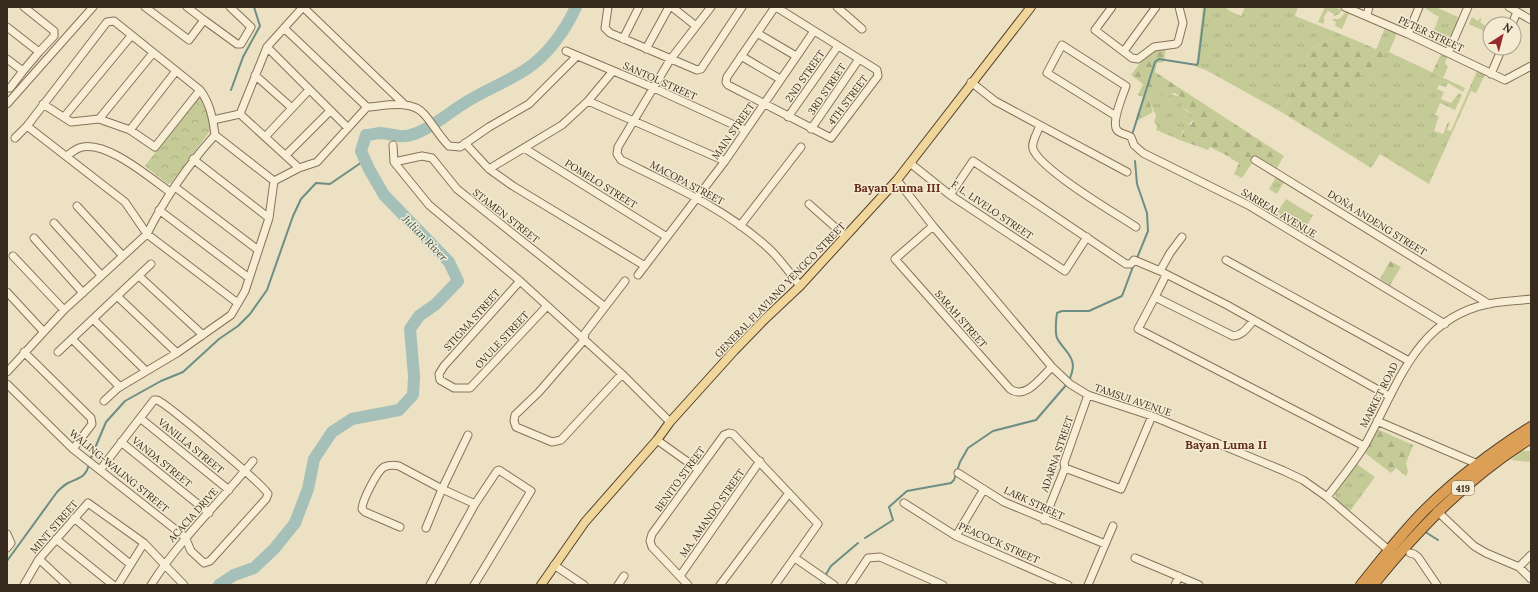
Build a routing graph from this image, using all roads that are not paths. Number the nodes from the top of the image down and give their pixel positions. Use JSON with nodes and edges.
{"nodes":[{"id":1,"x":24,"y":7,"type":"edge"},
{"id":2,"x":93,"y":7,"type":"edge"},
{"id":3,"x":145,"y":7,"type":"edge"},
{"id":4,"x":187,"y":7,"type":"edge"},
{"id":5,"x":230,"y":7,"type":"edge"},
{"id":6,"x":303,"y":7,"type":"edge"},
{"id":7,"x":608,"y":7,"type":"edge"},
{"id":8,"x":639,"y":7,"type":"edge"},
{"id":9,"x":670,"y":7,"type":"edge"},
{"id":10,"x":711,"y":7,"type":"edge"},
{"id":11,"x":742,"y":7,"type":"edge"},
{"id":12,"x":775,"y":7,"type":"edge"},
{"id":13,"x":837,"y":7,"type":"edge"},
{"id":14,"x":1031,"y":7,"type":"edge"},
{"id":15,"x":1112,"y":7,"type":"edge"},
{"id":16,"x":1156,"y":7,"type":"edge"},
{"id":17,"x":1179,"y":7,"type":"edge"},
{"id":18,"x":1345,"y":7,"type":"edge"},
{"id":19,"x":1370,"y":7,"type":"edge"},
{"id":20,"x":1419,"y":7,"type":"edge"},
{"id":21,"x":1468,"y":7,"type":"edge"},
{"id":22,"x":1509,"y":7,"type":"edge"},
{"id":23,"x":1517,"y":12,"type":"junction"},
{"id":24,"x":1367,"y":15,"type":"junction"},
{"id":25,"x":1515,"y":16,"type":"edge"},
{"id":26,"x":204,"y":20,"type":"junction"},
{"id":27,"x":1531,"y":20,"type":"edge"},
{"id":28,"x":7,"y":26,"type":"edge"},
{"id":29,"x":696,"y":26,"type":"junction"},
{"id":30,"x":284,"y":28,"type":"junction"},
{"id":31,"x":862,"y":29,"type":"dead end"},
{"id":32,"x":814,"y":31,"type":"junction"},
{"id":33,"x":757,"y":33,"type":"junction"},
{"id":34,"x":1408,"y":34,"type":"junction"},
{"id":35,"x":131,"y":36,"type":"junction"},
{"id":36,"x":622,"y":39,"type":"junction"},
{"id":37,"x":838,"y":46,"type":"junction"},
{"id":38,"x":267,"y":47,"type":"junction"},
{"id":39,"x":646,"y":49,"type":"junction"},
{"id":40,"x":566,"y":51,"type":"dead end"},
{"id":41,"x":1124,"y":51,"type":"junction"},
{"id":42,"x":39,"y":52,"type":"junction"},
{"id":43,"x":152,"y":53,"type":"junction"},
{"id":44,"x":1448,"y":53,"type":"junction"},
{"id":45,"x":577,"y":56,"type":"junction"},
{"id":46,"x":741,"y":56,"type":"junction"},
{"id":47,"x":796,"y":56,"type":"junction"},
{"id":48,"x":1499,"y":56,"type":"edge"},
{"id":49,"x":7,"y":59,"type":"edge"},
{"id":50,"x":859,"y":59,"type":"junction"},
{"id":51,"x":670,"y":60,"type":"junction"},
{"id":52,"x":1531,"y":66,"type":"edge"},
{"id":53,"x":23,"y":71,"type":"junction"},
{"id":54,"x":176,"y":71,"type":"junction"},
{"id":55,"x":613,"y":71,"type":"junction"},
{"id":56,"x":1491,"y":74,"type":"junction"},
{"id":57,"x":255,"y":75,"type":"junction"},
{"id":58,"x":780,"y":79,"type":"junction"},
{"id":59,"x":971,"y":82,"type":"junction"},
{"id":60,"x":8,"y":88,"type":"edge"},
{"id":61,"x":654,"y":88,"type":"junction"},
{"id":62,"x":200,"y":90,"type":"junction"},
{"id":63,"x":309,"y":90,"type":"junction"},
{"id":64,"x":588,"y":101,"type":"junction"},
{"id":65,"x":7,"y":104,"type":"edge"},
{"id":66,"x":43,"y":104,"type":"junction"},
{"id":67,"x":764,"y":104,"type":"junction"},
{"id":68,"x":405,"y":105,"type":"junction"},
{"id":69,"x":367,"y":107,"type":"junction"},
{"id":70,"x":292,"y":108,"type":"junction"},
{"id":71,"x":330,"y":111,"type":"junction"},
{"id":72,"x":240,"y":114,"type":"junction"},
{"id":73,"x":1116,"y":116,"type":"junction"},
{"id":74,"x":64,"y":117,"type":"junction"},
{"id":75,"x":788,"y":117,"type":"junction"},
{"id":76,"x":99,"y":119,"type":"junction"},
{"id":77,"x":213,"y":120,"type":"junction"},
{"id":78,"x":633,"y":122,"type":"junction"},
{"id":79,"x":1040,"y":125,"type":"junction"},
{"id":80,"x":27,"y":126,"type":"junction"},
{"id":81,"x":348,"y":128,"type":"junction"},
{"id":82,"x":811,"y":129,"type":"junction"},
{"id":83,"x":130,"y":130,"type":"junction"},
{"id":84,"x":745,"y":130,"type":"junction"},
{"id":85,"x":215,"y":135,"type":"junction"},
{"id":86,"x":265,"y":137,"type":"junction"},
{"id":87,"x":15,"y":138,"type":"dead end"},
{"id":88,"x":465,"y":143,"type":"junction"},
{"id":89,"x":393,"y":145,"type":"dead end"},
{"id":90,"x":801,"y":147,"type":"dead end"},
{"id":91,"x":524,"y":148,"type":"junction"},
{"id":92,"x":286,"y":155,"type":"junction"},
{"id":93,"x":66,"y":156,"type":"junction"},
{"id":94,"x":193,"y":159,"type":"junction"},
{"id":95,"x":1255,"y":160,"type":"dead end"},
{"id":96,"x":725,"y":161,"type":"junction"},
{"id":97,"x":394,"y":162,"type":"junction"},
{"id":98,"x":910,"y":163,"type":"junction"},
{"id":99,"x":299,"y":168,"type":"junction"},
{"id":100,"x":489,"y":168,"type":"junction"},
{"id":101,"x":1127,"y":172,"type":"dead end"},
{"id":102,"x":897,"y":180,"type":"junction"},
{"id":103,"x":274,"y":181,"type":"junction"},
{"id":104,"x":173,"y":189,"type":"junction"},
{"id":105,"x":950,"y":195,"type":"junction"},
{"id":106,"x":696,"y":198,"type":"junction"},
{"id":107,"x":809,"y":204,"type":"dead end"},
{"id":108,"x":77,"y":206,"type":"dead end"},
{"id":109,"x":159,"y":210,"type":"junction"},
{"id":110,"x":269,"y":218,"type":"junction"},
{"id":111,"x":54,"y":223,"type":"dead end"},
{"id":112,"x":740,"y":226,"type":"junction"},
{"id":113,"x":933,"y":226,"type":"junction"},
{"id":114,"x":1136,"y":227,"type":"dead end"},
{"id":115,"x":147,"y":234,"type":"junction"},
{"id":116,"x":845,"y":236,"type":"junction"},
{"id":117,"x":667,"y":237,"type":"junction"},
{"id":118,"x":1087,"y":237,"type":"junction"},
{"id":119,"x":1182,"y":237,"type":"dead end"},
{"id":120,"x":34,"y":238,"type":"dead end"},
{"id":121,"x":258,"y":250,"type":"junction"},
{"id":122,"x":13,"y":256,"type":"dead end"},
{"id":123,"x":124,"y":256,"type":"junction"},
{"id":124,"x":1226,"y":260,"type":"dead end"},
{"id":125,"x":151,"y":264,"type":"dead end"},
{"id":126,"x":645,"y":266,"type":"junction"},
{"id":127,"x":1163,"y":273,"type":"junction"},
{"id":128,"x":101,"y":275,"type":"junction"},
{"id":129,"x":638,"y":275,"type":"dead end"},
{"id":130,"x":138,"y":276,"type":"junction"},
{"id":131,"x":249,"y":278,"type":"junction"},
{"id":132,"x":520,"y":281,"type":"junction"},
{"id":133,"x":625,"y":281,"type":"dead end"},
{"id":134,"x":800,"y":286,"type":"junction"},
{"id":135,"x":7,"y":292,"type":"edge"},
{"id":136,"x":83,"y":293,"type":"junction"},
{"id":137,"x":117,"y":296,"type":"junction"},
{"id":138,"x":1155,"y":297,"type":"junction"},
{"id":139,"x":1531,"y":299,"type":"edge"},
{"id":140,"x":238,"y":301,"type":"junction"},
{"id":141,"x":1489,"y":304,"type":"junction"},
{"id":142,"x":547,"y":306,"type":"junction"},
{"id":143,"x":606,"y":307,"type":"junction"},
{"id":144,"x":64,"y":310,"type":"junction"},
{"id":145,"x":93,"y":319,"type":"junction"},
{"id":146,"x":1253,"y":321,"type":"junction"},
{"id":147,"x":1445,"y":324,"type":"junction"},
{"id":148,"x":43,"y":331,"type":"junction"},
{"id":149,"x":203,"y":335,"type":"junction"},
{"id":150,"x":72,"y":339,"type":"junction"},
{"id":151,"x":584,"y":340,"type":"junction"},
{"id":152,"x":24,"y":352,"type":"junction"},
{"id":153,"x":58,"y":352,"type":"dead end"},
{"id":154,"x":177,"y":353,"type":"junction"},
{"id":155,"x":1408,"y":361,"type":"junction"},
{"id":156,"x":1052,"y":367,"type":"junction"},
{"id":157,"x":146,"y":371,"type":"junction"},
{"id":158,"x":7,"y":372,"type":"edge"},
{"id":159,"x":622,"y":374,"type":"junction"},
{"id":160,"x":7,"y":384,"type":"edge"},
{"id":161,"x":120,"y":386,"type":"junction"},
{"id":162,"x":470,"y":388,"type":"joint"},
{"id":163,"x":1088,"y":395,"type":"junction"},
{"id":164,"x":1389,"y":396,"type":"junction"},
{"id":165,"x":104,"y":401,"type":"dead end"},
{"id":166,"x":1152,"y":416,"type":"junction"},
{"id":167,"x":140,"y":418,"type":"junction"},
{"id":168,"x":1377,"y":421,"type":"junction"},
{"id":169,"x":670,"y":422,"type":"junction"},
{"id":170,"x":1531,"y":427,"type":"edge"},
{"id":171,"x":468,"y":435,"type":"dead end"},
{"id":172,"x":1531,"y":438,"type":"edge"},
{"id":173,"x":657,"y":440,"type":"junction"},
{"id":174,"x":121,"y":442,"type":"junction"},
{"id":175,"x":1364,"y":446,"type":"junction"},
{"id":176,"x":73,"y":449,"type":"junction"},
{"id":177,"x":253,"y":461,"type":"dead end"},
{"id":178,"x":760,"y":461,"type":"junction"},
{"id":179,"x":1482,"y":467,"type":"junction"},
{"id":180,"x":97,"y":468,"type":"junction"},
{"id":181,"x":1065,"y":468,"type":"junction"},
{"id":182,"x":699,"y":470,"type":"junction"},
{"id":183,"x":245,"y":471,"type":"junction"},
{"id":184,"x":958,"y":473,"type":"dead end"},
{"id":185,"x":442,"y":489,"type":"junction"},
{"id":186,"x":984,"y":489,"type":"junction"},
{"id":187,"x":228,"y":490,"type":"junction"},
{"id":188,"x":789,"y":492,"type":"junction"},
{"id":189,"x":1327,"y":497,"type":"junction"},
{"id":190,"x":904,"y":502,"type":"dead end"},
{"id":191,"x":475,"y":504,"type":"junction"},
{"id":192,"x":208,"y":513,"type":"junction"},
{"id":193,"x":1441,"y":515,"type":"junction"},
{"id":194,"x":74,"y":518,"type":"junction"},
{"id":195,"x":1044,"y":520,"type":"junction"},
{"id":196,"x":1113,"y":526,"type":"dead end"},
{"id":197,"x":400,"y":527,"type":"dead end"},
{"id":198,"x":426,"y":528,"type":"dead end"},
{"id":199,"x":7,"y":534,"type":"edge"},
{"id":200,"x":956,"y":536,"type":"junction"},
{"id":201,"x":185,"y":537,"type":"junction"},
{"id":202,"x":56,"y":539,"type":"junction"},
{"id":203,"x":144,"y":543,"type":"junction"},
{"id":204,"x":1105,"y":544,"type":"junction"},
{"id":205,"x":7,"y":548,"type":"edge"},
{"id":206,"x":1403,"y":548,"type":"junction"},
{"id":207,"x":1393,"y":553,"type":"junction"},
{"id":208,"x":1531,"y":555,"type":"edge"},
{"id":209,"x":795,"y":558,"type":"junction"},
{"id":210,"x":1134,"y":558,"type":"dead end"},
{"id":211,"x":39,"y":559,"type":"junction"},
{"id":212,"x":165,"y":563,"type":"junction"},
{"id":213,"x":130,"y":564,"type":"junction"},
{"id":214,"x":554,"y":565,"type":"junction"},
{"id":215,"x":1519,"y":567,"type":"junction"},
{"id":216,"x":624,"y":576,"type":"dead end"},
{"id":217,"x":680,"y":576,"type":"junction"},
{"id":218,"x":1178,"y":576,"type":"junction"},
{"id":219,"x":1531,"y":579,"type":"edge"},
{"id":220,"x":59,"y":582,"type":"edge"},
{"id":221,"x":24,"y":585,"type":"edge"},
{"id":222,"x":67,"y":585,"type":"edge"},
{"id":223,"x":113,"y":585,"type":"edge"},
{"id":224,"x":118,"y":585,"type":"edge"},
{"id":225,"x":151,"y":585,"type":"edge"},
{"id":226,"x":184,"y":585,"type":"edge"},
{"id":227,"x":430,"y":585,"type":"edge"},
{"id":228,"x":474,"y":585,"type":"edge"},
{"id":229,"x":540,"y":585,"type":"edge"},
{"id":230,"x":584,"y":585,"type":"edge"},
{"id":231,"x":618,"y":585,"type":"edge"},
{"id":232,"x":688,"y":585,"type":"edge"},
{"id":233,"x":720,"y":585,"type":"edge"},
{"id":234,"x":775,"y":585,"type":"edge"},
{"id":235,"x":834,"y":585,"type":"edge"},
{"id":236,"x":850,"y":585,"type":"edge"},
{"id":237,"x":943,"y":585,"type":"edge"},
{"id":238,"x":1068,"y":585,"type":"edge"},
{"id":239,"x":1088,"y":585,"type":"edge"},
{"id":240,"x":1175,"y":585,"type":"edge"},
{"id":241,"x":1199,"y":585,"type":"edge"},
{"id":242,"x":1361,"y":585,"type":"edge"},
{"id":243,"x":1373,"y":585,"type":"edge"},
{"id":244,"x":1437,"y":585,"type":"edge"}],
"edges":[{"from":1,"to":42,"type":"street"},
{"from":2,"to":65,"type":"street"},
{"from":3,"to":26,"type":"street"},
{"from":4,"to":26,"type":"street"},
{"from":5,"to":26,"type":"street"},
{"from":6,"to":30,"type":"street"},
{"from":6,"to":68,"type":"street"},
{"from":7,"to":36,"type":"street"},
{"from":8,"to":36,"type":"street"},
{"from":9,"to":29,"type":"street"},
{"from":9,"to":39,"type":"street"},
{"from":10,"to":29,"type":"street","name":"MACOPA STREET"},
{"from":11,"to":51,"type":"street"},
{"from":12,"to":32,"type":"street"},
{"from":12,"to":33,"type":"street"},
{"from":13,"to":31,"type":"street"},
{"from":14,"to":59,"type":"main road","name":"GENERAL FLAVIANO YENGCO STREET"},
{"from":15,"to":41,"type":"street"},
{"from":16,"to":41,"type":"street"},
{"from":17,"to":41,"type":"street"},
{"from":18,"to":24,"type":"street","name":"PETER STREET"},
{"from":19,"to":24,"type":"street"},
{"from":20,"to":34,"type":"street"},
{"from":21,"to":44,"type":"street"},
{"from":22,"to":23,"type":"street"},
{"from":23,"to":25,"type":"street"},
{"from":23,"to":27,"type":"street"},
{"from":24,"to":34,"type":"street","name":"PETER STREET"},
{"from":28,"to":42,"type":"street"},
{"from":29,"to":51,"type":"street","name":"MACOPA STREET"},
{"from":30,"to":38,"type":"street"},
{"from":30,"to":69,"type":"street"},
{"from":32,"to":37,"type":"street","name":"4TH STREET"},
{"from":32,"to":47,"type":"street","name":"MAIN STREET"},
{"from":33,"to":46,"type":"street"},
{"from":33,"to":47,"type":"street"},
{"from":34,"to":44,"type":"street","name":"PETER STREET"},
{"from":35,"to":43,"type":"street"},
{"from":35,"to":66,"type":"street"},
{"from":35,"to":74,"type":"street"},
{"from":36,"to":39,"type":"street"},
{"from":37,"to":50,"type":"street","name":"4TH STREET"},
{"from":37,"to":75,"type":"street","name":"2ND STREET"},
{"from":38,"to":57,"type":"street"},
{"from":38,"to":63,"type":"street"},
{"from":39,"to":51,"type":"street"},
{"from":40,"to":45,"type":"street","name":"SANTOL STREET"},
{"from":42,"to":53,"type":"street"},
{"from":43,"to":54,"type":"street"},
{"from":43,"to":76,"type":"street"},
{"from":44,"to":56,"type":"street","name":"PETER STREET"},
{"from":45,"to":55,"type":"street","name":"SANTOL STREET"},
{"from":45,"to":88,"type":"street"},
{"from":46,"to":58,"type":"street"},
{"from":46,"to":67,"type":"street","name":"4TH STREET"},
{"from":47,"to":58,"type":"street","name":"MAIN STREET"},
{"from":48,"to":56,"type":"street"},
{"from":49,"to":53,"type":"street"},
{"from":50,"to":82,"type":"street","name":"3RD STREET"},
{"from":50,"to":82,"type":"street","name":"4TH STREET"},
{"from":51,"to":61,"type":"street","name":"MACOPA STREET"},
{"from":52,"to":56,"type":"street","name":"PETER STREET"},
{"from":53,"to":60,"type":"street"},
{"from":54,"to":62,"type":"street"},
{"from":54,"to":83,"type":"street"},
{"from":55,"to":61,"type":"street","name":"SANTOL STREET"},
{"from":55,"to":64,"type":"street"},
{"from":57,"to":70,"type":"street"},
{"from":57,"to":72,"type":"street"},
{"from":58,"to":67,"type":"street","name":"MAIN STREET"},
{"from":59,"to":79,"type":"street"},
{"from":59,"to":98,"type":"main road","name":"GENERAL FLAVIANO YENGCO STREET"},
{"from":61,"to":78,"type":"street","name":"MACOPA STREET"},
{"from":61,"to":84,"type":"street","name":"SANTOL STREET"},
{"from":62,"to":77,"type":"street"},
{"from":62,"to":83,"type":"street"},
{"from":63,"to":70,"type":"street"},
{"from":63,"to":71,"type":"street"},
{"from":64,"to":78,"type":"street"},
{"from":64,"to":91,"type":"street"},
{"from":66,"to":74,"type":"street"},
{"from":66,"to":80,"type":"street"},
{"from":67,"to":75,"type":"street","name":"4TH STREET"},
{"from":67,"to":84,"type":"street","name":"MAIN STREET"},
{"from":68,"to":69,"type":"street"},
{"from":68,"to":88,"type":"street"},
{"from":69,"to":81,"type":"street"},
{"from":70,"to":86,"type":"street"},
{"from":71,"to":81,"type":"street"},
{"from":71,"to":92,"type":"street"},
{"from":72,"to":77,"type":"street"},
{"from":72,"to":86,"type":"street"},
{"from":73,"to":73,"type":"street"},
{"from":73,"to":147,"type":"street","name":"SARREAL AVENUE"},
{"from":74,"to":76,"type":"street"},
{"from":75,"to":82,"type":"street","name":"4TH STREET"},
{"from":76,"to":83,"type":"street"},
{"from":77,"to":85,"type":"street"},
{"from":78,"to":96,"type":"street"},
{"from":78,"to":106,"type":"street","name":"MACOPA STREET"},
{"from":79,"to":101,"type":"street"},
{"from":79,"to":114,"type":"street"},
{"from":80,"to":87,"type":"street"},
{"from":80,"to":93,"type":"street"},
{"from":81,"to":99,"type":"street"},
{"from":84,"to":96,"type":"street","name":"MAIN STREET"},
{"from":85,"to":94,"type":"street"},
{"from":85,"to":103,"type":"street"},
{"from":86,"to":92,"type":"street"},
{"from":88,"to":100,"type":"street"},
{"from":89,"to":97,"type":"street"},
{"from":90,"to":112,"type":"street"},
{"from":91,"to":100,"type":"street"},
{"from":91,"to":117,"type":"street","name":"POMELO STREET"},
{"from":92,"to":99,"type":"street"},
{"from":93,"to":104,"type":"street"},
{"from":93,"to":115,"type":"street"},
{"from":94,"to":104,"type":"street"},
{"from":94,"to":110,"type":"street"},
{"from":95,"to":141,"type":"street","name":"DOÑA ANDENG STREET"},
{"from":96,"to":106,"type":"street","name":"MAIN STREET"},
{"from":97,"to":132,"type":"street"},
{"from":97,"to":143,"type":"street","name":"STAMEN STREET"},
{"from":98,"to":102,"type":"main road","name":"GENERAL FLAVIANO YENGCO STREET"},
{"from":98,"to":105,"type":"street","name":"F. L. LIVELO STREET"},
{"from":99,"to":103,"type":"street"},
{"from":100,"to":126,"type":"street"},
{"from":102,"to":113,"type":"street","name":"TAMSUI AVENUE"},
{"from":102,"to":116,"type":"main road","name":"GENERAL FLAVIANO YENGCO STREET"},
{"from":103,"to":110,"type":"street"},
{"from":104,"to":109,"type":"street"},
{"from":104,"to":121,"type":"street"},
{"from":105,"to":118,"type":"street","name":"F. L. LIVELO STREET"},
{"from":105,"to":118,"type":"street"},
{"from":106,"to":112,"type":"street","name":"MACOPA STREET"},
{"from":106,"to":117,"type":"street","name":"MAIN STREET"},
{"from":107,"to":116,"type":"street"},
{"from":108,"to":123,"type":"street"},
{"from":109,"to":115,"type":"street"},
{"from":109,"to":131,"type":"street"},
{"from":110,"to":121,"type":"street"},
{"from":111,"to":128,"type":"street"},
{"from":112,"to":134,"type":"street","name":"MACOPA STREET"},
{"from":113,"to":156,"type":"street","name":"TAMSUI AVENUE"},
{"from":113,"to":156,"type":"street","name":"SARAH STREET"},
{"from":115,"to":123,"type":"street"},
{"from":115,"to":140,"type":"street"},
{"from":116,"to":134,"type":"main road","name":"GENERAL FLAVIANO YENGCO STREET"},
{"from":117,"to":126,"type":"street","name":"MAIN STREET"},
{"from":118,"to":127,"type":"street"},
{"from":119,"to":127,"type":"street"},
{"from":120,"to":136,"type":"street"},
{"from":121,"to":131,"type":"street"},
{"from":122,"to":144,"type":"street"},
{"from":123,"to":128,"type":"street"},
{"from":124,"to":155,"type":"street"},
{"from":125,"to":130,"type":"street"},
{"from":126,"to":129,"type":"street","name":"MAIN STREET"},
{"from":127,"to":138,"type":"street"},
{"from":127,"to":146,"type":"street"},
{"from":128,"to":136,"type":"street"},
{"from":130,"to":137,"type":"street"},
{"from":130,"to":149,"type":"street"},
{"from":131,"to":140,"type":"street"},
{"from":132,"to":142,"type":"street"},
{"from":132,"to":162,"type":"street","name":"STIGMA STREET"},
{"from":133,"to":143,"type":"street"},
{"from":134,"to":169,"type":"main road","name":"GENERAL FLAVIANO YENGCO STREET"},
{"from":135,"to":148,"type":"street"},
{"from":136,"to":144,"type":"street"},
{"from":137,"to":145,"type":"street"},
{"from":137,"to":154,"type":"street"},
{"from":138,"to":146,"type":"street"},
{"from":138,"to":175,"type":"street"},
{"from":139,"to":141,"type":"street","name":"MARKET ROAD"},
{"from":140,"to":149,"type":"street"},
{"from":141,"to":147,"type":"street","name":"MARKET ROAD"},
{"from":142,"to":151,"type":"street"},
{"from":142,"to":162,"type":"street","name":"OVULE STREET"},
{"from":143,"to":151,"type":"street"},
{"from":144,"to":148,"type":"street"},
{"from":145,"to":150,"type":"street"},
{"from":145,"to":157,"type":"street"},
{"from":146,"to":164,"type":"street"},
{"from":147,"to":155,"type":"street","name":"MARKET ROAD"},
{"from":148,"to":152,"type":"street"},
{"from":149,"to":154,"type":"street"},
{"from":150,"to":153,"type":"street"},
{"from":150,"to":161,"type":"street"},
{"from":151,"to":159,"type":"street"},
{"from":151,"to":159,"type":"street"},
{"from":152,"to":158,"type":"street"},
{"from":152,"to":176,"type":"street"},
{"from":154,"to":157,"type":"street"},
{"from":155,"to":164,"type":"street","name":"MARKET ROAD"},
{"from":156,"to":163,"type":"street","name":"TAMSUI AVENUE"},
{"from":157,"to":161,"type":"street"},
{"from":159,"to":169,"type":"street"},
{"from":160,"to":176,"type":"street","name":"WALING-WALING STREET"},
{"from":161,"to":165,"type":"street"},
{"from":163,"to":166,"type":"street","name":"TAMSUI AVENUE"},
{"from":163,"to":181,"type":"street","name":"ADARNA STREET"},
{"from":164,"to":168,"type":"street","name":"MARKET ROAD"},
{"from":166,"to":181,"type":"street"},
{"from":166,"to":189,"type":"street","name":"TAMSUI AVENUE"},
{"from":167,"to":174,"type":"street"},
{"from":167,"to":183,"type":"street"},
{"from":167,"to":187,"type":"street","name":"VANILLA STREET"},
{"from":168,"to":175,"type":"street","name":"MARKET ROAD"},
{"from":168,"to":179,"type":"street"},
{"from":169,"to":173,"type":"main road","name":"GENERAL FLAVIANO YENGCO STREET"},
{"from":170,"to":179,"type":"highway","number":"419"},
{"from":171,"to":185,"type":"street"},
{"from":172,"to":179,"type":"highway","number":"419"},
{"from":173,"to":182,"type":"street"},
{"from":173,"to":214,"type":"main road","name":"GENERAL FLAVIANO YENGCO STREET"},
{"from":174,"to":180,"type":"street"},
{"from":174,"to":192,"type":"street","name":"VANDA STREET"},
{"from":175,"to":189,"type":"street","name":"MARKET ROAD"},
{"from":176,"to":180,"type":"street","name":"WALING-WALING STREET"},
{"from":177,"to":183,"type":"street","name":"ACACIA DRIVE"},
{"from":178,"to":182,"type":"street","name":"BENITO STREET"},
{"from":178,"to":188,"type":"street"},
{"from":178,"to":217,"type":"street","name":"MA. AMANDO STREET"},
{"from":179,"to":193,"type":"highway","number":"419"},
{"from":179,"to":206,"type":"highway","number":"419"},
{"from":180,"to":201,"type":"street","name":"WALING-WALING STREET"},
{"from":181,"to":195,"type":"street","name":"ADARNA STREET"},
{"from":182,"to":217,"type":"street","name":"BENITO STREET"},
{"from":183,"to":187,"type":"street","name":"ACACIA DRIVE"},
{"from":183,"to":201,"type":"street"},
{"from":184,"to":186,"type":"street","name":"LARK STREET"},
{"from":185,"to":191,"type":"street"},
{"from":185,"to":197,"type":"street"},
{"from":185,"to":198,"type":"street"},
{"from":186,"to":195,"type":"street","name":"LARK STREET"},
{"from":186,"to":200,"type":"street"},
{"from":187,"to":192,"type":"street","name":"ACACIA DRIVE"},
{"from":188,"to":209,"type":"street"},
{"from":188,"to":233,"type":"street"},
{"from":189,"to":207,"type":"street","name":"TAMSUI AVENUE"},
{"from":190,"to":200,"type":"street","name":"PEACOCK STREET"},
{"from":191,"to":227,"type":"street"},
{"from":191,"to":228,"type":"street"},
{"from":192,"to":201,"type":"street","name":"ACACIA DRIVE"},
{"from":193,"to":206,"type":"highway","number":"419"},
{"from":193,"to":215,"type":"street"},
{"from":194,"to":202,"type":"street","name":"MINT STREET"},
{"from":194,"to":203,"type":"street","name":"MINT STREET"},
{"from":194,"to":213,"type":"street"},
{"from":195,"to":204,"type":"street","name":"LARK STREET"},
{"from":196,"to":204,"type":"street"},
{"from":199,"to":205,"type":"street"},
{"from":200,"to":238,"type":"street","name":"PEACOCK STREET"},
{"from":201,"to":212,"type":"street","name":"ACACIA DRIVE"},
{"from":202,"to":211,"type":"street","name":"MINT STREET"},
{"from":202,"to":223,"type":"street"},
{"from":203,"to":212,"type":"street"},
{"from":203,"to":213,"type":"street"},
{"from":204,"to":239,"type":"street"},
{"from":206,"to":207,"type":"highway","number":"419"},
{"from":206,"to":244,"type":"street"},
{"from":207,"to":242,"type":"highway","number":"419"},
{"from":207,"to":243,"type":"highway","number":"419"},
{"from":208,"to":215,"type":"street"},
{"from":209,"to":234,"type":"street"},
{"from":209,"to":235,"type":"street"},
{"from":210,"to":218,"type":"street"},
{"from":211,"to":220,"type":"street"},
{"from":211,"to":221,"type":"street","name":"MINT STREET"},
{"from":212,"to":225,"type":"street","name":"ACACIA DRIVE"},
{"from":212,"to":226,"type":"street"},
{"from":213,"to":224,"type":"street"},
{"from":214,"to":229,"type":"main road","name":"GENERAL FLAVIANO YENGCO STREET"},
{"from":214,"to":230,"type":"street"},
{"from":215,"to":219,"type":"street"},
{"from":216,"to":231,"type":"street"},
{"from":217,"to":232,"type":"street"},
{"from":218,"to":240,"type":"street"},
{"from":218,"to":241,"type":"street"},
{"from":220,"to":222,"type":"street"},
{"from":236,"to":237,"type":"street"}]}
